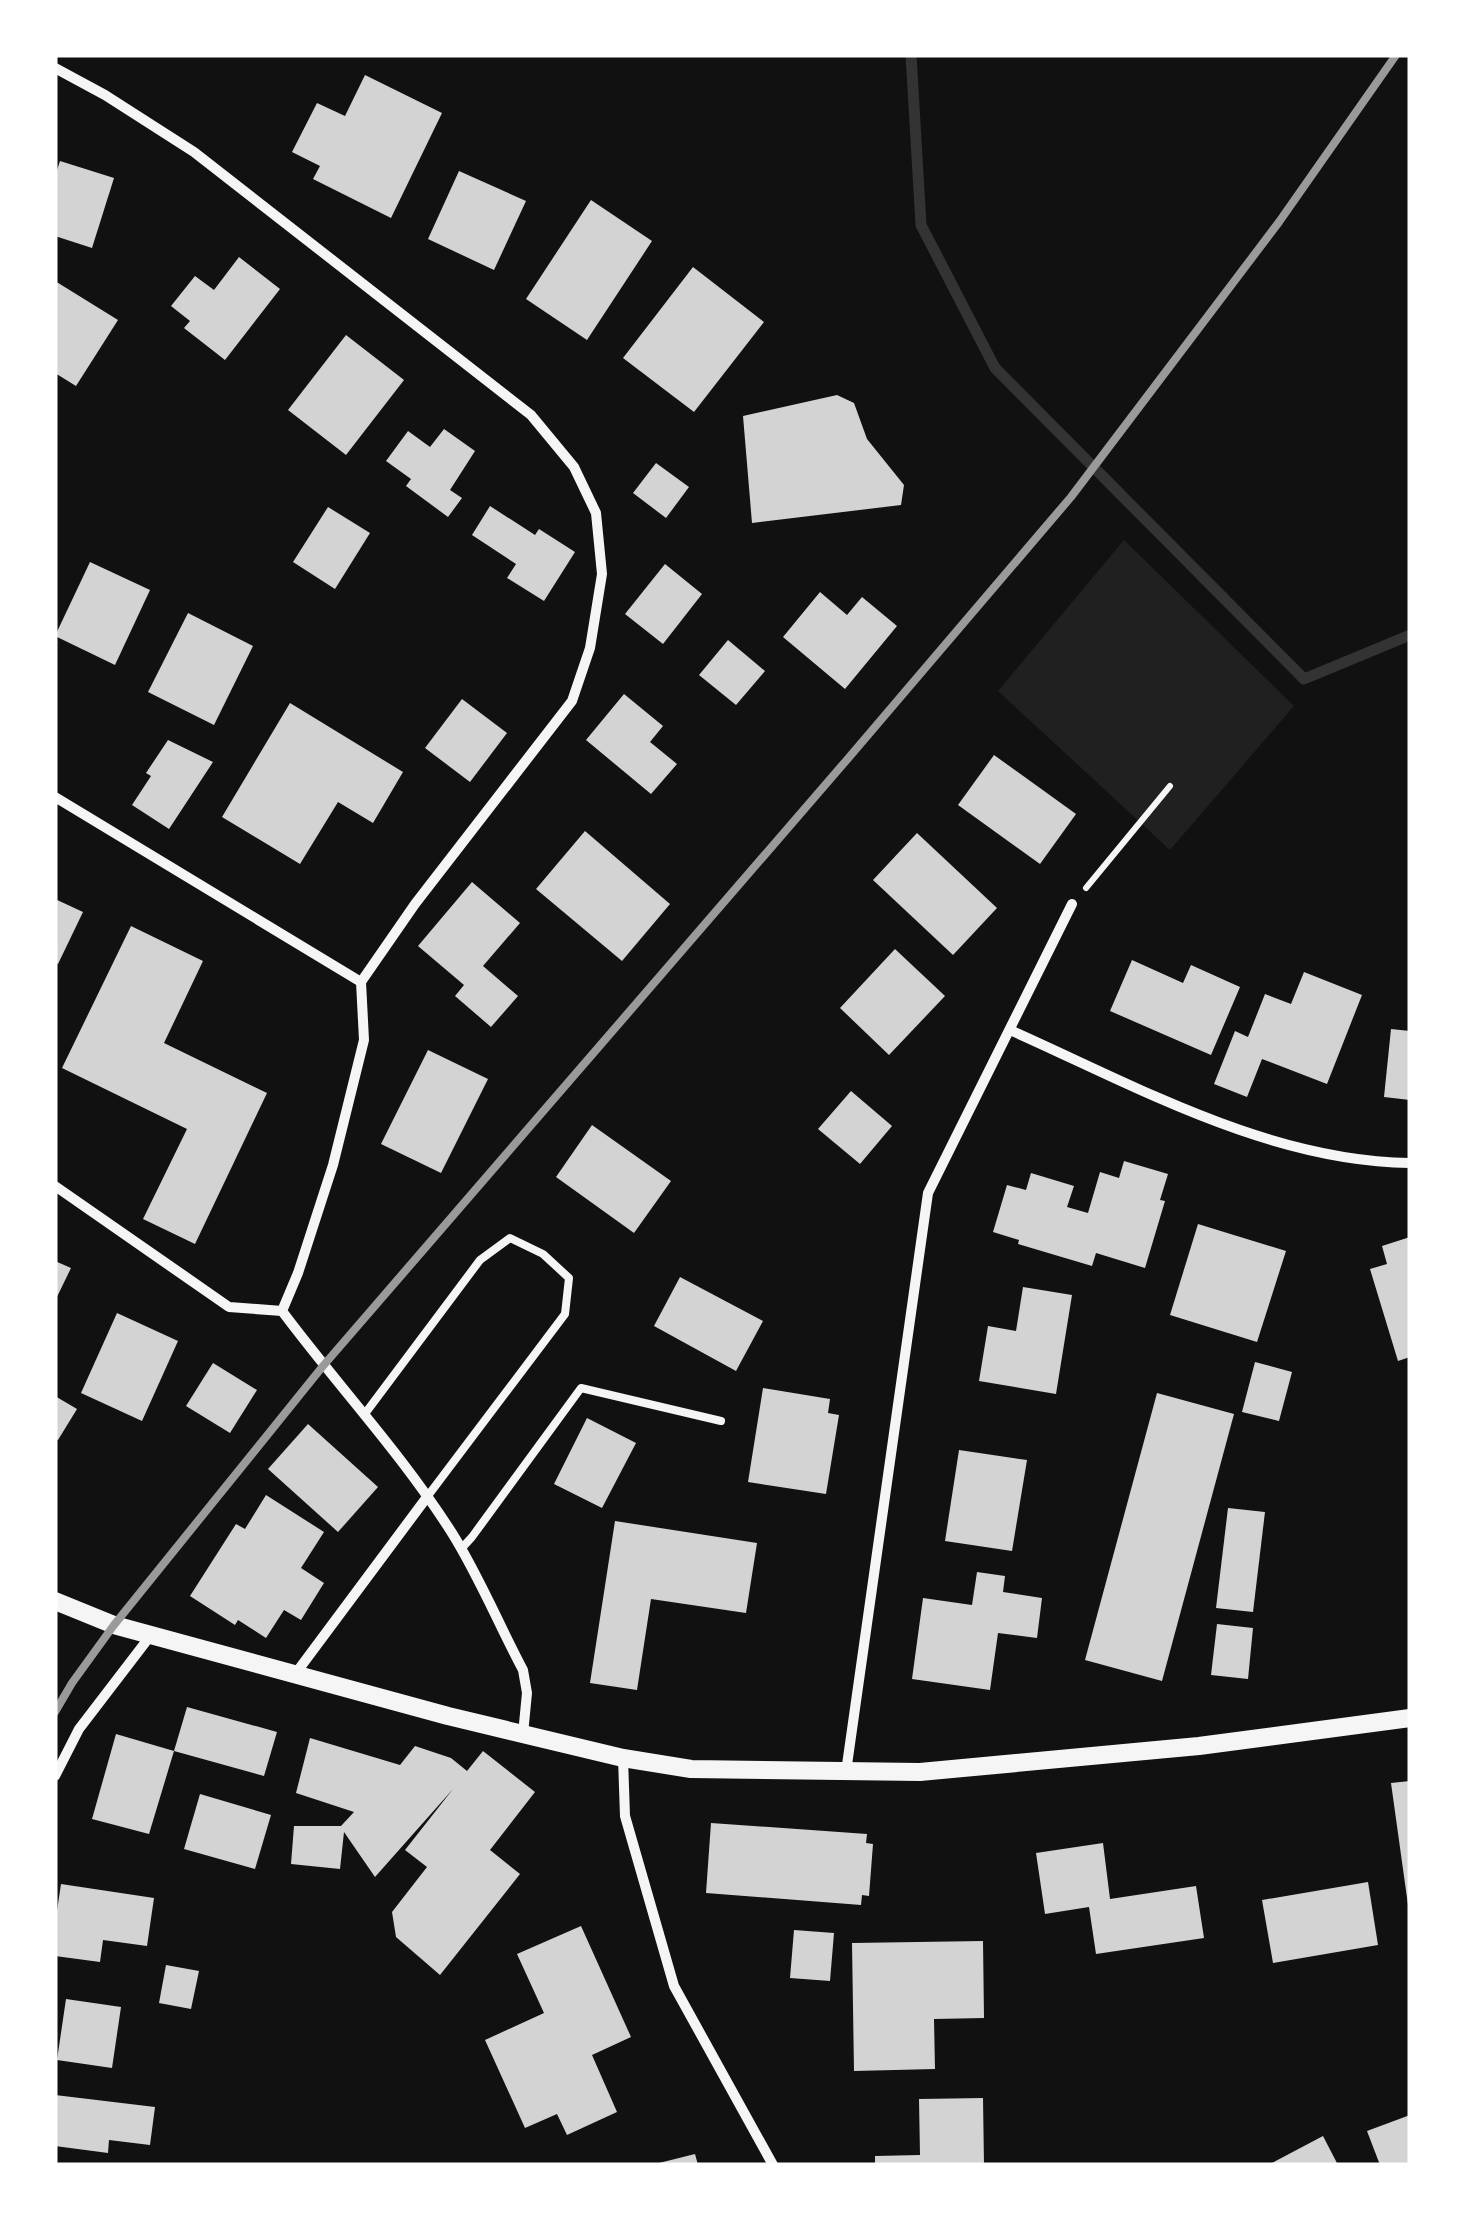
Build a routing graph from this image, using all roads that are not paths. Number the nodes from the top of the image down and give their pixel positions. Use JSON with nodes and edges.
{"nodes":[{"id":1,"x":55,"y":68,"type":"edge"},
{"id":2,"x":55,"y":797,"type":"edge"},
{"id":3,"x":1072,"y":904,"type":"road end"},
{"id":4,"x":361,"y":982,"type":"junction"},
{"id":5,"x":1010,"y":1030,"type":"junction"},
{"id":6,"x":1410,"y":1163,"type":"edge"},
{"id":7,"x":55,"y":1186,"type":"edge"},
{"id":8,"x":282,"y":1311,"type":"junction"},
{"id":9,"x":364,"y":1415,"type":"junction"},
{"id":10,"x":721,"y":1421,"type":"dead end"},
{"id":11,"x":428,"y":1497,"type":"junction"},
{"id":12,"x":460,"y":1548,"type":"junction"},
{"id":13,"x":55,"y":1601,"type":"edge"},
{"id":14,"x":152,"y":1635,"type":"junction"},
{"id":15,"x":296,"y":1673,"type":"junction"},
{"id":16,"x":1410,"y":1718,"type":"edge"},
{"id":17,"x":524,"y":1734,"type":"junction"},
{"id":18,"x":623,"y":1758,"type":"junction"},
{"id":19,"x":846,"y":1773,"type":"junction"},
{"id":20,"x":55,"y":1776,"type":"edge"},
{"id":21,"x":773,"y":2165,"type":"edge"}],
"edges":[{"from":1,"to":4,"type":"street"},
{"from":2,"to":4,"type":"street"},
{"from":3,"to":5,"type":"street"},
{"from":4,"to":8,"type":"street"},
{"from":5,"to":6,"type":"street"},
{"from":5,"to":19,"type":"street"},
{"from":7,"to":8,"type":"street"},
{"from":8,"to":9,"type":"street"},
{"from":9,"to":11,"type":"street"},
{"from":9,"to":11,"type":"lane"},
{"from":10,"to":12,"type":"lane"},
{"from":11,"to":12,"type":"street"},
{"from":11,"to":15,"type":"street"},
{"from":12,"to":17,"type":"street"},
{"from":13,"to":14,"type":"street"},
{"from":14,"to":15,"type":"street"},
{"from":14,"to":20,"type":"street"},
{"from":15,"to":17,"type":"street"},
{"from":16,"to":19,"type":"street"},
{"from":17,"to":18,"type":"street"},
{"from":18,"to":19,"type":"street"},
{"from":18,"to":21,"type":"street"}]}
